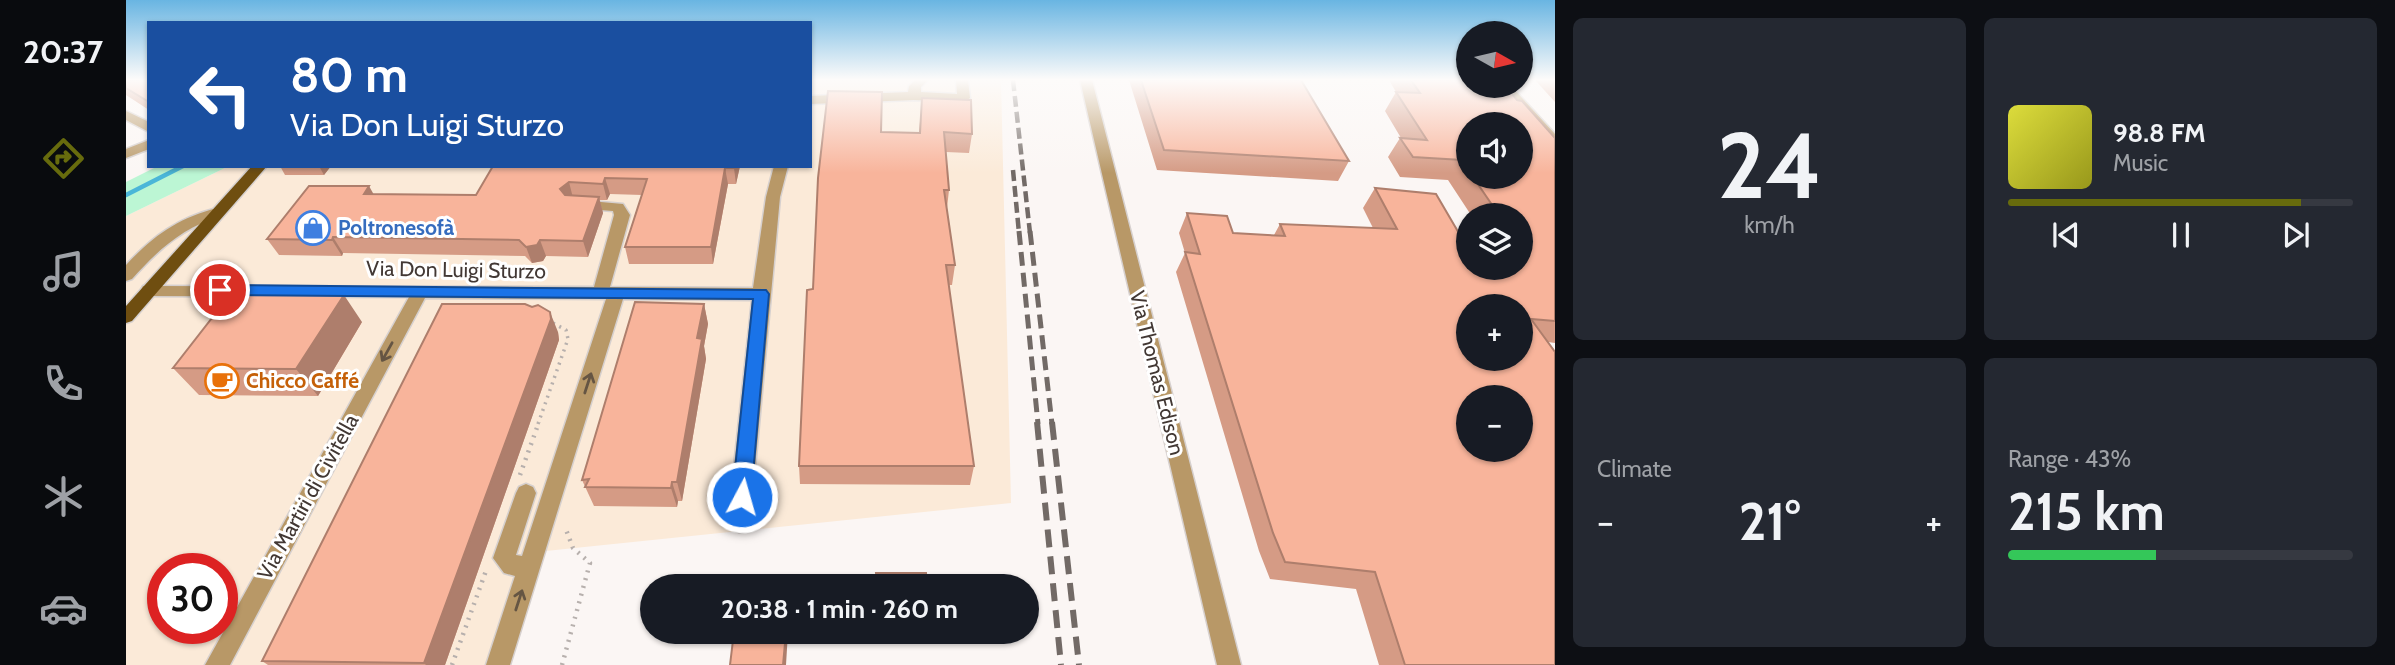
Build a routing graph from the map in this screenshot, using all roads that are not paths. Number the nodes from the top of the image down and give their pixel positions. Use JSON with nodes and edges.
{"nodes":[{"id":1,"x":1092,"y":111,"type":"edge"},
{"id":2,"x":1527,"y":111,"type":"edge"},
{"id":3,"x":126,"y":115,"type":"edge"},
{"id":4,"x":1540,"y":126,"type":"junction"},
{"id":5,"x":147,"y":127,"type":"edge"},
{"id":6,"x":1555,"y":127,"type":"edge"},
{"id":7,"x":1555,"y":142,"type":"edge"},
{"id":8,"x":147,"y":145,"type":"edge"},
{"id":9,"x":126,"y":153,"type":"edge"},
{"id":10,"x":258,"y":168,"type":"edge"},
{"id":11,"x":781,"y":168,"type":"edge"},
{"id":12,"x":575,"y":205,"type":"edge"},
{"id":13,"x":217,"y":213,"type":"junction"},
{"id":14,"x":126,"y":275,"type":"edge"},
{"id":15,"x":149,"y":290,"type":"junction"},
{"id":16,"x":420,"y":292,"type":"junction"},
{"id":17,"x":479,"y":293,"type":"junction"},
{"id":18,"x":608,"y":294,"type":"junction"},
{"id":19,"x":761,"y":294,"type":"junction"},
{"id":20,"x":130,"y":308,"type":"edge"},
{"id":21,"x":533,"y":309,"type":"edge"},
{"id":22,"x":522,"y":488,"type":"road end"},
{"id":23,"x":739,"y":522,"type":"dead end"},
{"id":24,"x":530,"y":566,"type":"junction"},
{"id":25,"x":1227,"y":661,"type":"edge"},
{"id":26,"x":217,"y":665,"type":"edge"},
{"id":27,"x":498,"y":665,"type":"edge"}],
"edges":[{"from":1,"to":25,"type":"street","name":"Via Thomas Edison"},
{"from":2,"to":4,"type":"street"},
{"from":3,"to":5,"type":"street"},
{"from":4,"to":6,"type":"street"},
{"from":4,"to":7,"type":"street"},
{"from":8,"to":9,"type":"street"},
{"from":10,"to":13,"type":"main road"},
{"from":11,"to":19,"type":"street"},
{"from":12,"to":18,"type":"street"},
{"from":13,"to":14,"type":"street"},
{"from":13,"to":15,"type":"main road"},
{"from":15,"to":16,"type":"street","name":"Via Don Luigi Sturzo"},
{"from":15,"to":20,"type":"main road"},
{"from":16,"to":17,"type":"street","name":"Via Don Luigi Sturzo"},
{"from":16,"to":26,"type":"street","name":"Via Martiri di Civitella","one_way":true},
{"from":17,"to":18,"type":"street","name":"Via Don Luigi Sturzo"},
{"from":17,"to":21,"type":"street"},
{"from":18,"to":19,"type":"street","name":"Via Don Luigi Sturzo"},
{"from":24,"to":18,"type":"street","one_way":true},
{"from":19,"to":23,"type":"street"},
{"from":22,"to":24,"type":"street"},
{"from":27,"to":24,"type":"street","one_way":true}]}
